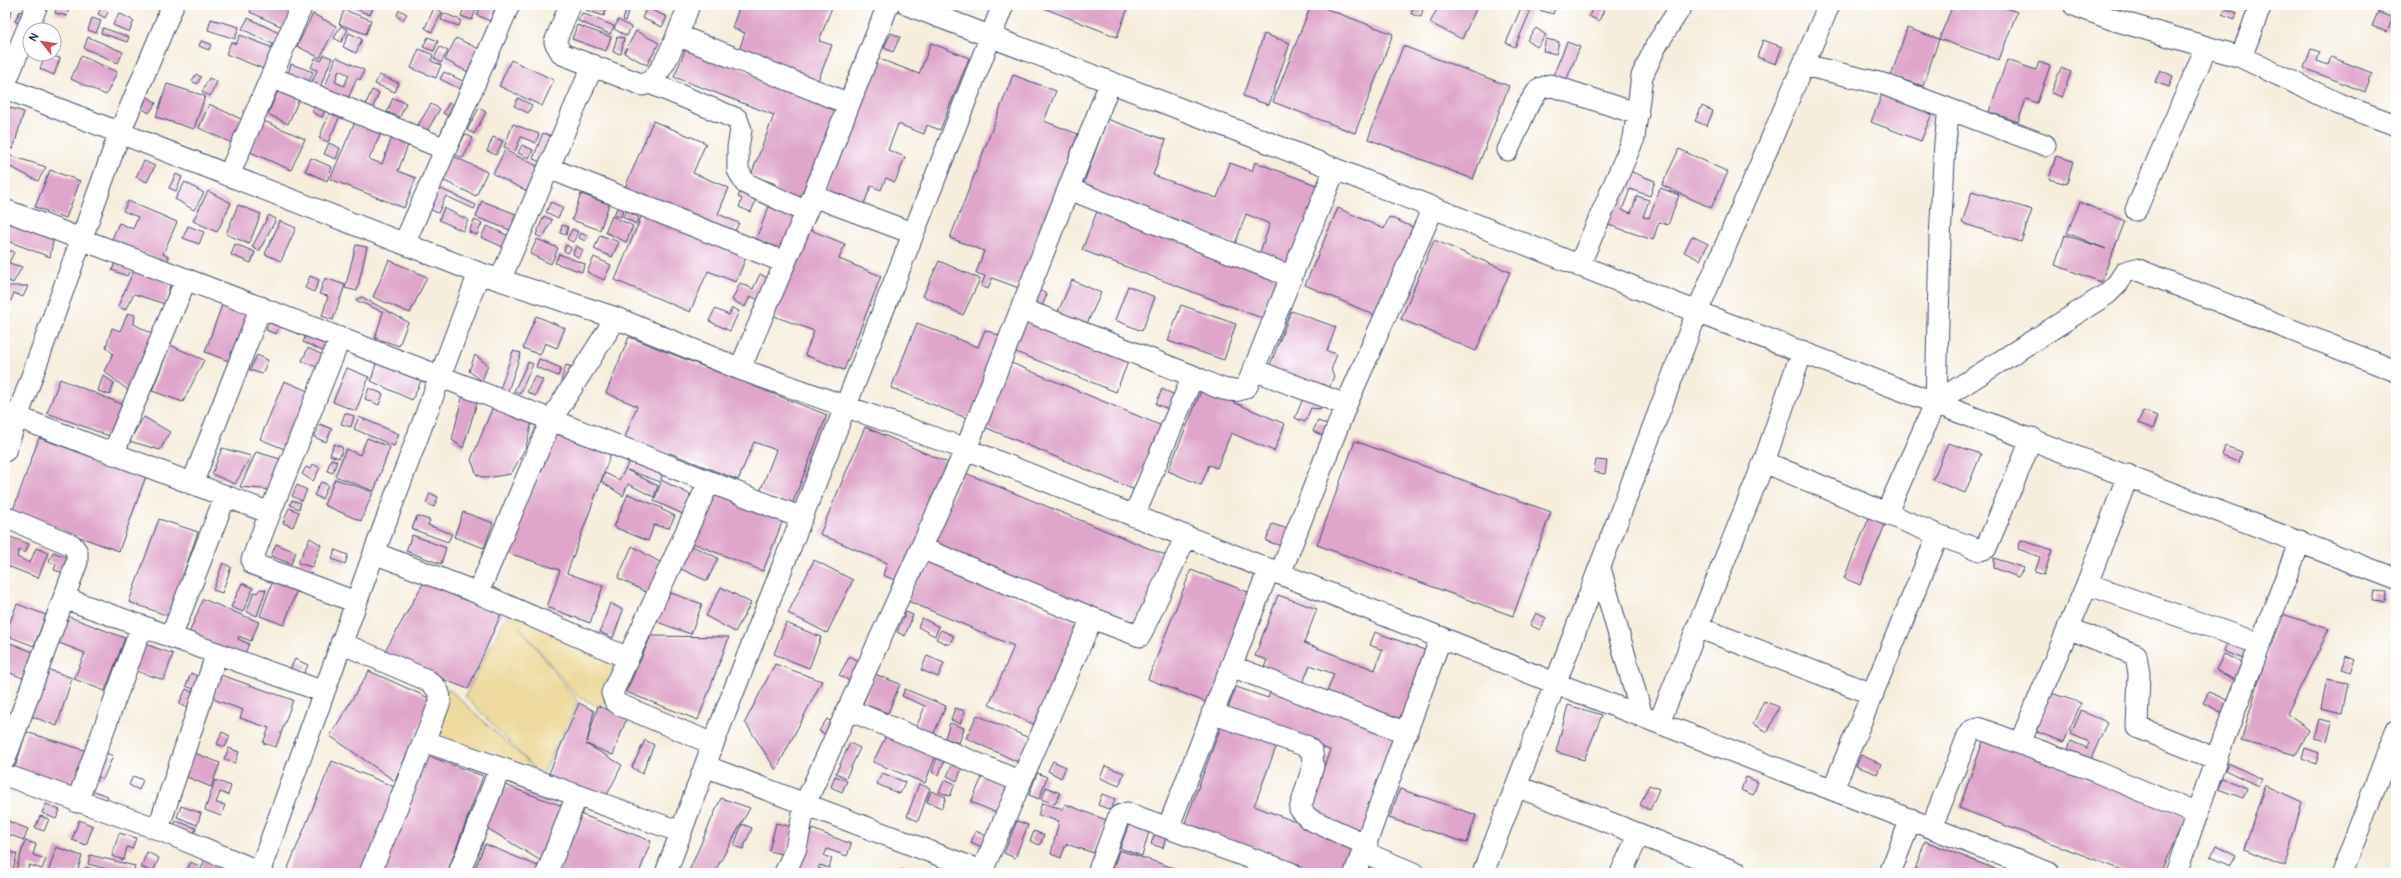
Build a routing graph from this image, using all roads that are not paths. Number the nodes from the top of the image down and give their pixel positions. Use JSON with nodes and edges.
{"nodes":[{"id":1,"x":37,"y":5,"type":"edge"},
{"id":2,"x":173,"y":5,"type":"edge"},
{"id":3,"x":302,"y":5,"type":"edge"},
{"id":4,"x":509,"y":5,"type":"edge"},
{"id":5,"x":689,"y":5,"type":"edge"},
{"id":6,"x":888,"y":5,"type":"edge"},
{"id":7,"x":908,"y":5,"type":"edge"},
{"id":8,"x":1003,"y":5,"type":"edge"},
{"id":9,"x":1682,"y":5,"type":"edge"},
{"id":10,"x":1828,"y":5,"type":"edge"},
{"id":11,"x":2074,"y":5,"type":"edge"},
{"id":12,"x":2261,"y":5,"type":"edge"},
{"id":13,"x":565,"y":7,"type":"edge"},
{"id":14,"x":677,"y":36,"type":"junction"},
{"id":15,"x":991,"y":37,"type":"junction"},
{"id":16,"x":2206,"y":48,"type":"junction"},
{"id":17,"x":2241,"y":57,"type":"junction"},
{"id":18,"x":593,"y":65,"type":"junction"},
{"id":19,"x":1804,"y":65,"type":"junction"},
{"id":20,"x":271,"y":77,"type":"junction"},
{"id":21,"x":650,"y":83,"type":"junction"},
{"id":22,"x":1110,"y":83,"type":"junction"},
{"id":23,"x":5,"y":84,"type":"edge"},
{"id":24,"x":5,"y":88,"type":"edge"},
{"id":25,"x":849,"y":104,"type":"junction"},
{"id":26,"x":1949,"y":109,"type":"junction"},
{"id":27,"x":1638,"y":114,"type":"junction"},
{"id":28,"x":2396,"y":125,"type":"edge"},
{"id":29,"x":120,"y":132,"type":"junction"},
{"id":30,"x":2045,"y":145,"type":"dead end"},
{"id":31,"x":445,"y":149,"type":"junction"},
{"id":32,"x":1508,"y":150,"type":"dead end"},
{"id":33,"x":549,"y":168,"type":"junction"},
{"id":34,"x":1335,"y":169,"type":"junction"},
{"id":35,"x":228,"y":175,"type":"junction"},
{"id":36,"x":1069,"y":189,"type":"junction"},
{"id":37,"x":809,"y":204,"type":"junction"},
{"id":38,"x":1433,"y":208,"type":"junction"},
{"id":39,"x":5,"y":210,"type":"edge"},
{"id":40,"x":2136,"y":210,"type":"dead end"},
{"id":41,"x":912,"y":233,"type":"junction"},
{"id":42,"x":81,"y":239,"type":"junction"},
{"id":43,"x":404,"y":244,"type":"junction"},
{"id":44,"x":784,"y":262,"type":"junction"},
{"id":45,"x":1579,"y":266,"type":"junction"},
{"id":46,"x":479,"y":273,"type":"junction"},
{"id":47,"x":1292,"y":277,"type":"junction"},
{"id":48,"x":186,"y":279,"type":"junction"},
{"id":49,"x":500,"y":280,"type":"junction"},
{"id":50,"x":260,"y":307,"type":"junction"},
{"id":51,"x":1022,"y":309,"type":"junction"},
{"id":52,"x":1697,"y":312,"type":"junction"},
{"id":53,"x":616,"y":318,"type":"junction"},
{"id":54,"x":340,"y":338,"type":"junction"},
{"id":55,"x":1802,"y":351,"type":"junction"},
{"id":56,"x":740,"y":369,"type":"junction"},
{"id":57,"x":1254,"y":370,"type":"junction"},
{"id":58,"x":2396,"y":371,"type":"edge"},
{"id":59,"x":439,"y":376,"type":"junction"},
{"id":60,"x":1193,"y":376,"type":"junction"},
{"id":61,"x":1936,"y":402,"type":"junction"},
{"id":62,"x":1346,"y":405,"type":"junction"},
{"id":63,"x":846,"y":408,"type":"junction"},
{"id":64,"x":17,"y":417,"type":"junction"},
{"id":65,"x":550,"y":420,"type":"junction"},
{"id":66,"x":2032,"y":438,"type":"junction"},
{"id":67,"x":966,"y":449,"type":"junction"},
{"id":68,"x":5,"y":451,"type":"edge"},
{"id":69,"x":113,"y":454,"type":"junction"},
{"id":70,"x":1764,"y":462,"type":"junction"},
{"id":71,"x":2128,"y":475,"type":"junction"},
{"id":72,"x":709,"y":482,"type":"junction"},
{"id":73,"x":192,"y":484,"type":"junction"},
{"id":74,"x":225,"y":497,"type":"junction"},
{"id":75,"x":270,"y":513,"type":"junction"},
{"id":76,"x":1886,"y":514,"type":"junction"},
{"id":77,"x":1134,"y":516,"type":"junction"},
{"id":78,"x":5,"y":517,"type":"edge"},
{"id":79,"x":802,"y":518,"type":"junction"},
{"id":80,"x":1938,"y":535,"type":"junction"},
{"id":81,"x":1186,"y":536,"type":"junction"},
{"id":82,"x":2300,"y":541,"type":"junction"},
{"id":83,"x":921,"y":548,"type":"junction"},
{"id":84,"x":374,"y":553,"type":"junction"},
{"id":85,"x":1600,"y":568,"type":"junction"},
{"id":86,"x":1275,"y":571,"type":"junction"},
{"id":87,"x":2396,"y":579,"type":"edge"},
{"id":88,"x":2087,"y":584,"type":"junction"},
{"id":89,"x":478,"y":593,"type":"junction"},
{"id":90,"x":64,"y":598,"type":"junction"},
{"id":91,"x":356,"y":602,"type":"junction"},
{"id":92,"x":1092,"y":618,"type":"junction"},
{"id":93,"x":142,"y":626,"type":"junction"},
{"id":94,"x":1697,"y":627,"type":"junction"},
{"id":95,"x":2068,"y":628,"type":"junction"},
{"id":96,"x":172,"y":637,"type":"junction"},
{"id":97,"x":1441,"y":637,"type":"junction"},
{"id":98,"x":341,"y":643,"type":"junction"},
{"id":99,"x":2260,"y":644,"type":"junction"},
{"id":100,"x":217,"y":653,"type":"junction"},
{"id":101,"x":628,"y":658,"type":"junction"},
{"id":102,"x":1231,"y":666,"type":"junction"},
{"id":103,"x":1555,"y":683,"type":"junction"},
{"id":104,"x":324,"y":692,"type":"junction"},
{"id":105,"x":1873,"y":694,"type":"junction"},
{"id":106,"x":847,"y":709,"type":"junction"},
{"id":107,"x":1212,"y":713,"type":"junction"},
{"id":108,"x":1651,"y":719,"type":"junction"},
{"id":109,"x":2396,"y":731,"type":"edge"},
{"id":110,"x":1406,"y":733,"type":"junction"},
{"id":111,"x":424,"y":741,"type":"junction"},
{"id":112,"x":2020,"y":743,"type":"junction"},
{"id":113,"x":713,"y":744,"type":"junction"},
{"id":114,"x":5,"y":759,"type":"edge"},
{"id":115,"x":2216,"y":759,"type":"junction"},
{"id":116,"x":705,"y":766,"type":"junction"},
{"id":117,"x":500,"y":768,"type":"junction"},
{"id":118,"x":5,"y":775,"type":"edge"},
{"id":119,"x":1019,"y":781,"type":"junction"},
{"id":120,"x":1516,"y":786,"type":"junction"},
{"id":121,"x":1833,"y":790,"type":"junction"},
{"id":122,"x":577,"y":795,"type":"junction"},
{"id":123,"x":77,"y":802,"type":"junction"},
{"id":124,"x":805,"y":804,"type":"junction"},
{"id":125,"x":2197,"y":814,"type":"junction"},
{"id":126,"x":1911,"y":819,"type":"junction"},
{"id":127,"x":1932,"y":826,"type":"junction"},
{"id":128,"x":1168,"y":828,"type":"junction"},
{"id":129,"x":158,"y":829,"type":"junction"},
{"id":130,"x":681,"y":832,"type":"junction"},
{"id":131,"x":1638,"y":834,"type":"junction"},
{"id":132,"x":1365,"y":848,"type":"junction"},
{"id":133,"x":984,"y":872,"type":"edge"},
{"id":134,"x":260,"y":873,"type":"edge"},
{"id":135,"x":370,"y":873,"type":"edge"},
{"id":136,"x":459,"y":873,"type":"edge"},
{"id":137,"x":547,"y":873,"type":"edge"},
{"id":138,"x":666,"y":873,"type":"edge"},
{"id":139,"x":785,"y":873,"type":"edge"},
{"id":140,"x":1098,"y":873,"type":"edge"},
{"id":141,"x":1291,"y":873,"type":"edge"},
{"id":142,"x":1355,"y":873,"type":"edge"},
{"id":143,"x":1413,"y":873,"type":"edge"},
{"id":144,"x":1483,"y":873,"type":"edge"},
{"id":145,"x":1621,"y":873,"type":"edge"},
{"id":146,"x":1738,"y":873,"type":"edge"},
{"id":147,"x":1890,"y":873,"type":"edge"},
{"id":148,"x":2049,"y":873,"type":"edge"},
{"id":149,"x":2176,"y":873,"type":"edge"},
{"id":150,"x":2342,"y":873,"type":"edge"}],
"edges":[{"from":1,"to":23,"type":"street"},
{"from":2,"to":29,"type":"street"},
{"from":3,"to":20,"type":"street"},
{"from":4,"to":31,"type":"street"},
{"from":5,"to":14,"type":"street"},
{"from":6,"to":25,"type":"street"},
{"from":7,"to":15,"type":"street"},
{"from":8,"to":15,"type":"street"},
{"from":9,"to":27,"type":"street"},
{"from":10,"to":19,"type":"street"},
{"from":11,"to":16,"type":"street"},
{"from":12,"to":17,"type":"street"},
{"from":13,"to":18,"type":"street"},
{"from":14,"to":21,"type":"street"},
{"from":14,"to":25,"type":"street"},
{"from":15,"to":22,"type":"street"},
{"from":15,"to":41,"type":"street"},
{"from":16,"to":17,"type":"street"},
{"from":16,"to":40,"type":"street"},
{"from":17,"to":28,"type":"street"},
{"from":18,"to":21,"type":"street"},
{"from":18,"to":33,"type":"street"},
{"from":19,"to":26,"type":"street"},
{"from":19,"to":52,"type":"street"},
{"from":20,"to":31,"type":"street"},
{"from":20,"to":35,"type":"street"},
{"from":21,"to":37,"type":"street"},
{"from":22,"to":34,"type":"street"},
{"from":22,"to":36,"type":"street"},
{"from":24,"to":29,"type":"street"},
{"from":25,"to":37,"type":"street"},
{"from":26,"to":30,"type":"street"},
{"from":26,"to":61,"type":"street"},
{"from":27,"to":32,"type":"street"},
{"from":27,"to":45,"type":"street"},
{"from":29,"to":35,"type":"street"},
{"from":29,"to":42,"type":"street"},
{"from":31,"to":43,"type":"street"},
{"from":33,"to":44,"type":"street"},
{"from":33,"to":49,"type":"street"},
{"from":34,"to":38,"type":"street"},
{"from":34,"to":47,"type":"street"},
{"from":35,"to":43,"type":"street"},
{"from":36,"to":47,"type":"street"},
{"from":36,"to":51,"type":"street"},
{"from":37,"to":41,"type":"street"},
{"from":37,"to":44,"type":"street"},
{"from":38,"to":45,"type":"street"},
{"from":38,"to":62,"type":"street"},
{"from":39,"to":42,"type":"street"},
{"from":41,"to":63,"type":"street"},
{"from":42,"to":48,"type":"street"},
{"from":42,"to":64,"type":"street"},
{"from":43,"to":46,"type":"street"},
{"from":44,"to":56,"type":"street"},
{"from":45,"to":52,"type":"street"},
{"from":46,"to":49,"type":"street"},
{"from":46,"to":59,"type":"street"},
{"from":47,"to":57,"type":"street"},
{"from":48,"to":50,"type":"street"},
{"from":48,"to":69,"type":"street"},
{"from":49,"to":53,"type":"street"},
{"from":50,"to":54,"type":"street"},
{"from":50,"to":73,"type":"street"},
{"from":51,"to":60,"type":"street"},
{"from":51,"to":67,"type":"street"},
{"from":52,"to":55,"type":"street"},
{"from":52,"to":85,"type":"street"},
{"from":53,"to":56,"type":"street"},
{"from":53,"to":65,"type":"street"},
{"from":54,"to":59,"type":"street"},
{"from":54,"to":75,"type":"street"},
{"from":55,"to":61,"type":"street"},
{"from":55,"to":70,"type":"street"},
{"from":56,"to":63,"type":"street"},
{"from":57,"to":60,"type":"street"},
{"from":57,"to":62,"type":"street"},
{"from":58,"to":61,"type":"street"},
{"from":59,"to":65,"type":"street"},
{"from":59,"to":84,"type":"street"},
{"from":60,"to":77,"type":"street"},
{"from":61,"to":66,"type":"street"},
{"from":61,"to":76,"type":"street"},
{"from":62,"to":86,"type":"street"},
{"from":63,"to":67,"type":"street"},
{"from":63,"to":79,"type":"street"},
{"from":64,"to":68,"type":"street"},
{"from":64,"to":69,"type":"street"},
{"from":65,"to":72,"type":"street"},
{"from":65,"to":89,"type":"street"},
{"from":66,"to":71,"type":"street"},
{"from":66,"to":80,"type":"street"},
{"from":67,"to":77,"type":"street"},
{"from":67,"to":83,"type":"street"},
{"from":69,"to":73,"type":"street"},
{"from":70,"to":76,"type":"street"},
{"from":70,"to":94,"type":"street"},
{"from":71,"to":82,"type":"street"},
{"from":71,"to":88,"type":"street"},
{"from":72,"to":79,"type":"street"},
{"from":72,"to":101,"type":"street"},
{"from":73,"to":74,"type":"street"},
{"from":74,"to":75,"type":"street"},
{"from":74,"to":96,"type":"street"},
{"from":75,"to":91,"type":"street"},
{"from":76,"to":80,"type":"street"},
{"from":77,"to":81,"type":"street"},
{"from":78,"to":90,"type":"street"},
{"from":79,"to":113,"type":"street"},
{"from":80,"to":105,"type":"street"},
{"from":81,"to":86,"type":"street"},
{"from":81,"to":92,"type":"street"},
{"from":82,"to":87,"type":"street"},
{"from":82,"to":99,"type":"street"},
{"from":83,"to":92,"type":"street"},
{"from":83,"to":106,"type":"street"},
{"from":84,"to":89,"type":"street"},
{"from":84,"to":91,"type":"street"},
{"from":85,"to":103,"type":"street"},
{"from":85,"to":108,"type":"street"},
{"from":86,"to":97,"type":"street"},
{"from":86,"to":102,"type":"street"},
{"from":88,"to":95,"type":"street"},
{"from":88,"to":99,"type":"street"},
{"from":89,"to":101,"type":"street"},
{"from":90,"to":93,"type":"street"},
{"from":90,"to":114,"type":"street"},
{"from":91,"to":98,"type":"street"},
{"from":92,"to":119,"type":"street"},
{"from":93,"to":96,"type":"street"},
{"from":93,"to":123,"type":"street"},
{"from":94,"to":105,"type":"street"},
{"from":94,"to":108,"type":"street"},
{"from":95,"to":112,"type":"street"},
{"from":95,"to":115,"type":"street"},
{"from":96,"to":100,"type":"street"},
{"from":97,"to":103,"type":"street"},
{"from":97,"to":110,"type":"street"},
{"from":98,"to":104,"type":"street"},
{"from":98,"to":111,"type":"street"},
{"from":99,"to":115,"type":"street"},
{"from":100,"to":104,"type":"street"},
{"from":100,"to":129,"type":"street"},
{"from":101,"to":113,"type":"street"},
{"from":102,"to":107,"type":"street"},
{"from":102,"to":110,"type":"street"},
{"from":103,"to":108,"type":"street"},
{"from":103,"to":120,"type":"street"},
{"from":104,"to":134,"type":"street"},
{"from":105,"to":121,"type":"street"},
{"from":106,"to":119,"type":"street"},
{"from":106,"to":124,"type":"street"},
{"from":107,"to":128,"type":"street"},
{"from":107,"to":132,"type":"street"},
{"from":108,"to":121,"type":"street"},
{"from":109,"to":150,"type":"street"},
{"from":110,"to":132,"type":"street"},
{"from":111,"to":117,"type":"street"},
{"from":111,"to":135,"type":"street"},
{"from":112,"to":125,"type":"street"},
{"from":112,"to":127,"type":"street"},
{"from":113,"to":116,"type":"street"},
{"from":115,"to":125,"type":"street"},
{"from":116,"to":124,"type":"street"},
{"from":116,"to":130,"type":"street"},
{"from":117,"to":122,"type":"street"},
{"from":117,"to":136,"type":"street"},
{"from":118,"to":123,"type":"street"},
{"from":119,"to":133,"type":"street"},
{"from":120,"to":131,"type":"street"},
{"from":120,"to":144,"type":"street"},
{"from":121,"to":126,"type":"street"},
{"from":122,"to":130,"type":"street"},
{"from":122,"to":137,"type":"street"},
{"from":123,"to":129,"type":"street"},
{"from":124,"to":133,"type":"street"},
{"from":124,"to":139,"type":"street"},
{"from":125,"to":149,"type":"street"},
{"from":126,"to":127,"type":"street"},
{"from":126,"to":147,"type":"street"},
{"from":127,"to":148,"type":"street"},
{"from":128,"to":140,"type":"street"},
{"from":128,"to":141,"type":"street"},
{"from":129,"to":134,"type":"street"},
{"from":130,"to":138,"type":"street"},
{"from":131,"to":145,"type":"street"},
{"from":131,"to":146,"type":"street"},
{"from":132,"to":142,"type":"street"},
{"from":132,"to":143,"type":"street"}]}
